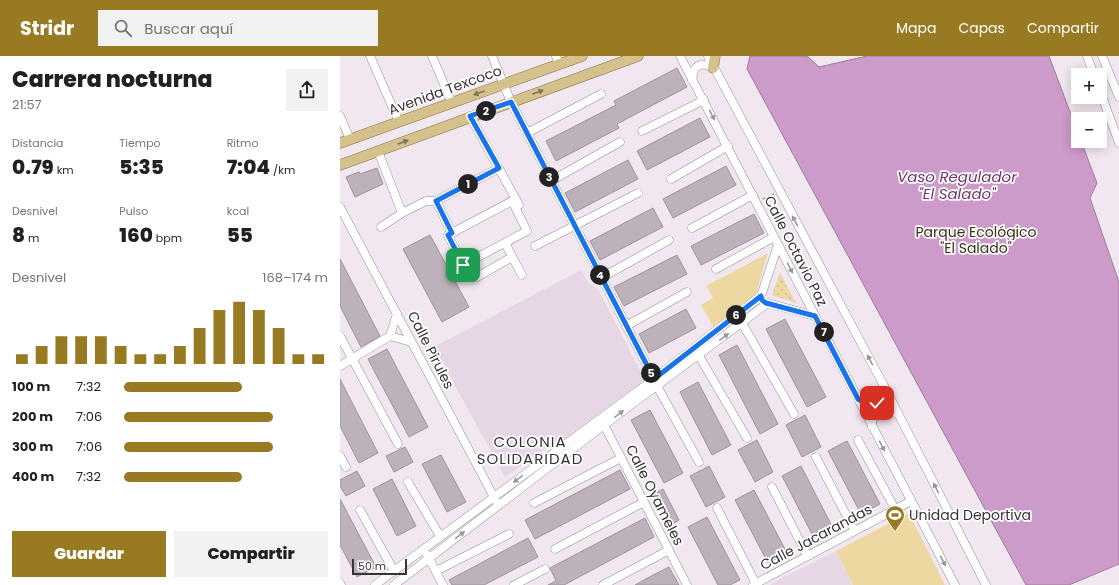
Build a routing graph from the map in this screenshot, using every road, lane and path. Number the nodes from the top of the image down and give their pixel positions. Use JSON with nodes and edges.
{"nodes":[{"id":1,"x":370,"y":56,"type":"edge"},
{"id":2,"x":432,"y":56,"type":"edge"},
{"id":3,"x":492,"y":56,"type":"edge"},
{"id":4,"x":582,"y":56,"type":"edge"},
{"id":5,"x":638,"y":56,"type":"edge"},
{"id":6,"x":680,"y":56,"type":"edge"},
{"id":7,"x":708,"y":56,"type":"edge"},
{"id":8,"x":715,"y":56,"type":"edge"},
{"id":9,"x":1087,"y":56,"type":"edge"},
{"id":10,"x":1102,"y":56,"type":"edge"},
{"id":11,"x":557,"y":60,"type":"edge"},
{"id":12,"x":713,"y":68,"type":"junction"},
{"id":13,"x":1091,"y":68,"type":"edge"},
{"id":14,"x":692,"y":80,"type":"junction"},
{"id":15,"x":504,"y":84,"type":"junction"},
{"id":16,"x":601,"y":94,"type":"dead end"},
{"id":17,"x":1119,"y":97,"type":"edge"},
{"id":18,"x":704,"y":100,"type":"junction"},
{"id":19,"x":452,"y":102,"type":"junction"},
{"id":20,"x":511,"y":102,"type":"junction"},
{"id":21,"x":1107,"y":102,"type":"edge"},
{"id":22,"x":1105,"y":104,"type":"edge"},
{"id":23,"x":340,"y":116,"type":"edge"},
{"id":24,"x":470,"y":116,"type":"junction"},
{"id":25,"x":399,"y":122,"type":"junction"},
{"id":26,"x":642,"y":131,"type":"dead end"},
{"id":27,"x":527,"y":133,"type":"junction"},
{"id":28,"x":350,"y":139,"type":"junction"},
{"id":29,"x":620,"y":142,"type":"dead end"},
{"id":30,"x":340,"y":143,"type":"edge"},
{"id":31,"x":1119,"y":143,"type":"edge"},
{"id":32,"x":728,"y":146,"type":"junction"},
{"id":33,"x":378,"y":151,"type":"junction"},
{"id":34,"x":340,"y":165,"type":"edge"},
{"id":35,"x":499,"y":168,"type":"junction"},
{"id":36,"x":671,"y":179,"type":"dead end"},
{"id":37,"x":551,"y":181,"type":"junction"},
{"id":38,"x":780,"y":192,"type":"junction"},
{"id":39,"x":638,"y":193,"type":"dead end"},
{"id":40,"x":753,"y":194,"type":"junction"},
{"id":41,"x":516,"y":199,"type":"junction"},
{"id":42,"x":436,"y":201,"type":"junction"},
{"id":43,"x":757,"y":204,"type":"junction"},
{"id":44,"x":340,"y":207,"type":"edge"},
{"id":45,"x":402,"y":213,"type":"junction"},
{"id":46,"x":576,"y":226,"type":"junction"},
{"id":47,"x":381,"y":227,"type":"dead end"},
{"id":48,"x":692,"y":228,"type":"dead end"},
{"id":49,"x":452,"y":233,"type":"junction"},
{"id":50,"x":774,"y":237,"type":"junction"},
{"id":51,"x":669,"y":240,"type":"dead end"},
{"id":52,"x":505,"y":243,"type":"junction"},
{"id":53,"x":778,"y":245,"type":"junction"},
{"id":54,"x":535,"y":246,"type":"dead end"},
{"id":55,"x":512,"y":257,"type":"junction"},
{"id":56,"x":716,"y":269,"type":"dead end"},
{"id":57,"x":522,"y":275,"type":"dead end"},
{"id":58,"x":477,"y":277,"type":"dead end"},
{"id":59,"x":601,"y":278,"type":"junction"},
{"id":60,"x":687,"y":292,"type":"dead end"},
{"id":61,"x":761,"y":296,"type":"junction"},
{"id":62,"x":768,"y":304,"type":"junction"},
{"id":63,"x":397,"y":314,"type":"junction"},
{"id":64,"x":815,"y":316,"type":"junction"},
{"id":65,"x":742,"y":323,"type":"junction"},
{"id":66,"x":626,"y":326,"type":"junction"},
{"id":67,"x":340,"y":336,"type":"edge"},
{"id":68,"x":390,"y":336,"type":"junction"},
{"id":69,"x":411,"y":342,"type":"junction"},
{"id":70,"x":699,"y":356,"type":"junction"},
{"id":71,"x":352,"y":359,"type":"junction"},
{"id":72,"x":340,"y":366,"type":"edge"},
{"id":73,"x":655,"y":382,"type":"junction"},
{"id":74,"x":883,"y":384,"type":"junction"},
{"id":75,"x":858,"y":399,"type":"junction"},
{"id":76,"x":794,"y":414,"type":"dead end"},
{"id":77,"x":898,"y":415,"type":"junction"},
{"id":78,"x":600,"y":417,"type":"junction"},
{"id":79,"x":604,"y":425,"type":"junction"},
{"id":80,"x":872,"y":428,"type":"junction"},
{"id":81,"x":747,"y":438,"type":"dead end"},
{"id":82,"x":858,"y":440,"type":"dead end"},
{"id":83,"x":398,"y":444,"type":"dead end"},
{"id":84,"x":340,"y":456,"type":"edge"},
{"id":85,"x":816,"y":457,"type":"dead end"},
{"id":86,"x":621,"y":458,"type":"junction"},
{"id":87,"x":699,"y":462,"type":"dead end"},
{"id":88,"x":346,"y":467,"type":"dead end"},
{"id":89,"x":408,"y":482,"type":"dead end"},
{"id":90,"x":772,"y":487,"type":"dead end"},
{"id":91,"x":493,"y":498,"type":"junction"},
{"id":92,"x":912,"y":501,"type":"junction"},
{"id":93,"x":644,"y":502,"type":"junction"},
{"id":94,"x":534,"y":503,"type":"dead end"},
{"id":95,"x":500,"y":505,"type":"junction"},
{"id":96,"x":717,"y":508,"type":"dead end"},
{"id":97,"x":360,"y":510,"type":"dead end"},
{"id":98,"x":895,"y":510,"type":"junction"},
{"id":99,"x":854,"y":530,"type":"junction"},
{"id":100,"x":509,"y":534,"type":"dead end"},
{"id":101,"x":440,"y":536,"type":"junction"},
{"id":102,"x":424,"y":549,"type":"junction"},
{"id":103,"x":555,"y":549,"type":"dead end"},
{"id":104,"x":669,"y":550,"type":"junction"},
{"id":105,"x":807,"y":556,"type":"junction"},
{"id":106,"x":429,"y":559,"type":"junction"},
{"id":107,"x":545,"y":569,"type":"dead end"},
{"id":108,"x":394,"y":571,"type":"junction"},
{"id":109,"x":436,"y":572,"type":"junction"},
{"id":110,"x":755,"y":584,"type":"edge"},
{"id":111,"x":375,"y":585,"type":"edge"},
{"id":112,"x":394,"y":585,"type":"edge"},
{"id":113,"x":443,"y":585,"type":"edge"},
{"id":114,"x":514,"y":585,"type":"edge"},
{"id":115,"x":603,"y":585,"type":"edge"},
{"id":116,"x":687,"y":585,"type":"edge"},
{"id":117,"x":955,"y":585,"type":"edge"},
{"id":118,"x":986,"y":585,"type":"edge"}],
"edges":[{"from":1,"to":25,"type":"street"},
{"from":2,"to":19,"type":"street"},
{"from":3,"to":15,"type":"street"},
{"from":4,"to":11,"type":"main road","name":"Avenida Texcoco"},
{"from":20,"to":5,"type":"main road","one_way":true},
{"from":6,"to":14,"type":"street","name":"Calle Octavio Paz"},
{"from":7,"to":12,"type":"street","name":"Calle Octavio Paz"},
{"from":8,"to":12,"type":"main road"},
{"from":9,"to":13,"type":"street"},
{"from":10,"to":17,"type":"street"},
{"from":11,"to":15,"type":"main road","name":"Avenida Texcoco"},
{"from":12,"to":14,"type":"street"},
{"from":12,"to":38,"type":"street","name":"Calle Octavio Paz"},
{"from":14,"to":18,"type":"street","name":"Calle Octavio Paz"},
{"from":15,"to":19,"type":"main road","name":"Avenida Texcoco","one_way":true},
{"from":15,"to":20,"type":"street"},
{"from":16,"to":27,"type":"street"},
{"from":17,"to":21,"type":"street"},
{"from":18,"to":26,"type":"street"},
{"from":18,"to":32,"type":"street","name":"Calle Octavio Paz","one_way":true},
{"from":19,"to":25,"type":"main road","name":"Avenida Texcoco"},
{"from":20,"to":24,"type":"main road"},
{"from":20,"to":27,"type":"street"},
{"from":22,"to":31,"type":"street"},
{"from":23,"to":28,"type":"street"},
{"from":33,"to":24,"type":"main road","one_way":true},
{"from":24,"to":35,"type":"street"},
{"from":25,"to":28,"type":"main road","name":"Avenida Texcoco"},
{"from":27,"to":37,"type":"street"},
{"from":28,"to":30,"type":"main road","name":"Avenida Texcoco"},
{"from":29,"to":37,"type":"street"},
{"from":32,"to":36,"type":"street"},
{"from":32,"to":40,"type":"street","name":"Calle Octavio Paz"},
{"from":33,"to":34,"type":"main road"},
{"from":33,"to":45,"type":"street"},
{"from":35,"to":41,"type":"street"},
{"from":35,"to":42,"type":"street"},
{"from":37,"to":46,"type":"street"},
{"from":38,"to":43,"type":"path"},
{"from":74,"to":38,"type":"street","name":"Calle Octavio Paz","one_way":true},
{"from":39,"to":46,"type":"street"},
{"from":40,"to":43,"type":"street","name":"Calle Octavio Paz"},
{"from":40,"to":48,"type":"street"},
{"from":41,"to":49,"type":"street"},
{"from":41,"to":52,"type":"street"},
{"from":42,"to":45,"type":"street"},
{"from":42,"to":49,"type":"street"},
{"from":43,"to":50,"type":"street","name":"Calle Octavio Paz"},
{"from":44,"to":63,"type":"street","name":"Calle Pirules"},
{"from":45,"to":47,"type":"street"},
{"from":46,"to":54,"type":"street"},
{"from":46,"to":59,"type":"street"},
{"from":49,"to":52,"type":"street"},
{"from":50,"to":53,"type":"street","name":"Calle Octavio Paz"},
{"from":50,"to":56,"type":"street"},
{"from":51,"to":59,"type":"street"},
{"from":52,"to":55,"type":"street"},
{"from":53,"to":61,"type":"street"},
{"from":53,"to":64,"type":"street","name":"Calle Octavio Paz","one_way":true},
{"from":55,"to":57,"type":"street"},
{"from":55,"to":58,"type":"street"},
{"from":59,"to":66,"type":"street"},
{"from":60,"to":66,"type":"street"},
{"from":61,"to":62,"type":"street"},
{"from":61,"to":73,"type":"street"},
{"from":62,"to":64,"type":"street"},
{"from":62,"to":65,"type":"street"},
{"from":63,"to":68,"type":"street"},
{"from":63,"to":69,"type":"street","name":"Calle Pirules"},
{"from":64,"to":75,"type":"street","name":"Calle Octavio Paz"},
{"from":70,"to":65,"type":"street","one_way":true},
{"from":65,"to":76,"type":"street"},
{"from":66,"to":73,"type":"street"},
{"from":67,"to":71,"type":"street"},
{"from":68,"to":69,"type":"street"},
{"from":68,"to":71,"type":"street"},
{"from":69,"to":91,"type":"street","name":"Calle Pirules"},
{"from":70,"to":73,"type":"street"},
{"from":70,"to":81,"type":"street"},
{"from":71,"to":72,"type":"street"},
{"from":71,"to":83,"type":"street"},
{"from":73,"to":78,"type":"street"},
{"from":79,"to":73,"type":"street","one_way":true},
{"from":73,"to":87,"type":"street"},
{"from":74,"to":75,"type":"street"},
{"from":74,"to":77,"type":"street","name":"Calle Octavio Paz"},
{"from":75,"to":80,"type":"street","name":"Calle Octavio Paz"},
{"from":77,"to":80,"type":"street"},
{"from":118,"to":77,"type":"street","name":"Calle Octavio Paz","one_way":true},
{"from":78,"to":79,"type":"street","name":"Calle Oyameles"},
{"from":78,"to":91,"type":"street","one_way":true},
{"from":79,"to":86,"type":"street","name":"Calle Oyameles"},
{"from":79,"to":95,"type":"street"},
{"from":80,"to":92,"type":"street","name":"Calle Octavio Paz","one_way":true},
{"from":82,"to":98,"type":"street"},
{"from":84,"to":88,"type":"street"},
{"from":85,"to":99,"type":"street"},
{"from":86,"to":93,"type":"street","name":"Calle Oyameles"},
{"from":86,"to":94,"type":"street"},
{"from":89,"to":101,"type":"street"},
{"from":90,"to":105,"type":"street"},
{"from":91,"to":95,"type":"street","name":"Calle Pirules"},
{"from":91,"to":101,"type":"street"},
{"from":92,"to":98,"type":"street","name":"Calle Jacarandas"},
{"from":92,"to":117,"type":"street","name":"Calle Octavio Paz","one_way":true},
{"from":93,"to":103,"type":"street"},
{"from":93,"to":104,"type":"street","name":"Calle Oyameles"},
{"from":106,"to":95,"type":"street","one_way":true},
{"from":96,"to":110,"type":"street"},
{"from":97,"to":108,"type":"street"},
{"from":98,"to":99,"type":"street","name":"Calle Jacarandas"},
{"from":99,"to":105,"type":"street","name":"Calle Jacarandas"},
{"from":100,"to":109,"type":"street"},
{"from":101,"to":102,"type":"street"},
{"from":102,"to":106,"type":"street"},
{"from":102,"to":108,"type":"street"},
{"from":104,"to":115,"type":"street"},
{"from":104,"to":116,"type":"street","name":"Calle Oyameles"},
{"from":105,"to":110,"type":"street","name":"Calle Jacarandas"},
{"from":106,"to":109,"type":"street"},
{"from":106,"to":112,"type":"street"},
{"from":107,"to":114,"type":"street"},
{"from":108,"to":111,"type":"street"},
{"from":109,"to":113,"type":"street"}]}
